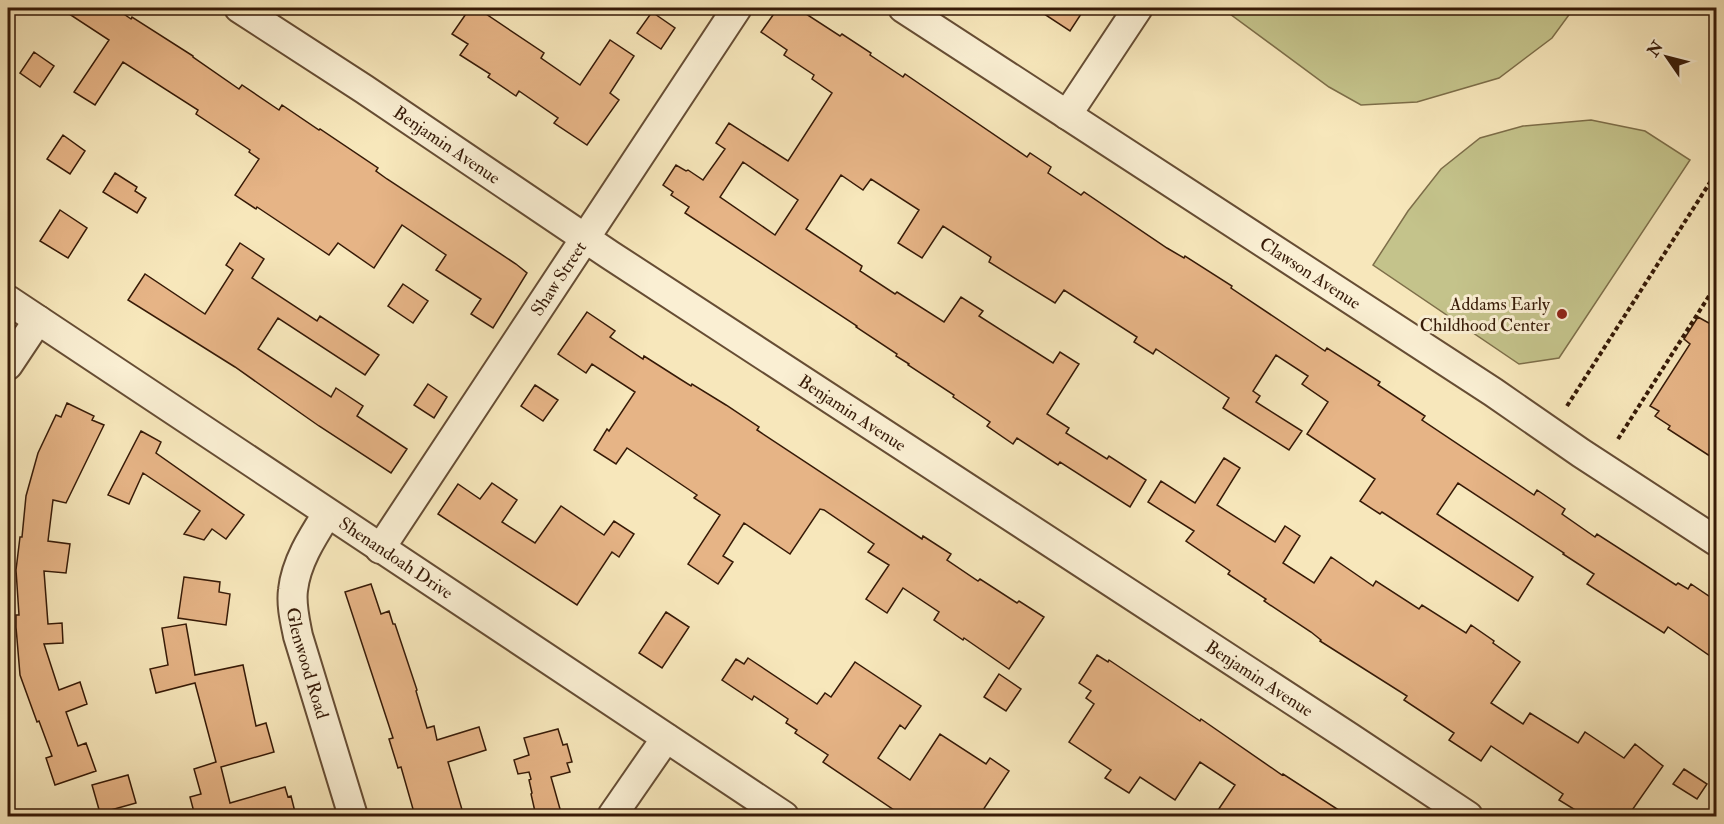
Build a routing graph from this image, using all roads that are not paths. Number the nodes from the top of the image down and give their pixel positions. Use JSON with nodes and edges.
{"nodes":[{"id":1,"x":239,"y":8,"type":"edge"},
{"id":2,"x":737,"y":8,"type":"edge"},
{"id":3,"x":903,"y":8,"type":"edge"},
{"id":4,"x":1138,"y":8,"type":"edge"},
{"id":5,"x":1066,"y":114,"type":"junction"},
{"id":6,"x":584,"y":238,"type":"junction"},
{"id":7,"x":8,"y":300,"type":"edge"},
{"id":8,"x":38,"y":320,"type":"junction"},
{"id":9,"x":8,"y":365,"type":"edge"},
{"id":10,"x":327,"y":514,"type":"junction"},
{"id":11,"x":1716,"y":541,"type":"edge"},
{"id":12,"x":380,"y":549,"type":"junction"},
{"id":13,"x":666,"y":738,"type":"junction"},
{"id":14,"x":353,"y":816,"type":"edge"},
{"id":15,"x":612,"y":816,"type":"edge"},
{"id":16,"x":784,"y":816,"type":"edge"},
{"id":17,"x":1468,"y":816,"type":"edge"}],
"edges":[{"from":1,"to":6,"type":"street","name":"Benjamin Avenue"},
{"from":2,"to":6,"type":"street","name":"Shaw Street"},
{"from":3,"to":5,"type":"street","name":"Clawson Avenue"},
{"from":4,"to":5,"type":"street"},
{"from":5,"to":11,"type":"street","name":"Clawson Avenue"},
{"from":6,"to":12,"type":"street","name":"Shaw Street"},
{"from":6,"to":17,"type":"street","name":"Benjamin Avenue"},
{"from":7,"to":8,"type":"street","name":"Shenandoah Drive"},
{"from":8,"to":9,"type":"street"},
{"from":8,"to":10,"type":"street","name":"Shenandoah Drive"},
{"from":10,"to":12,"type":"street","name":"Shenandoah Drive"},
{"from":10,"to":14,"type":"street","name":"Glenwood Road"},
{"from":12,"to":13,"type":"street","name":"Shenandoah Drive"},
{"from":13,"to":15,"type":"street"},
{"from":13,"to":16,"type":"street","name":"Shenandoah Drive"}]}
